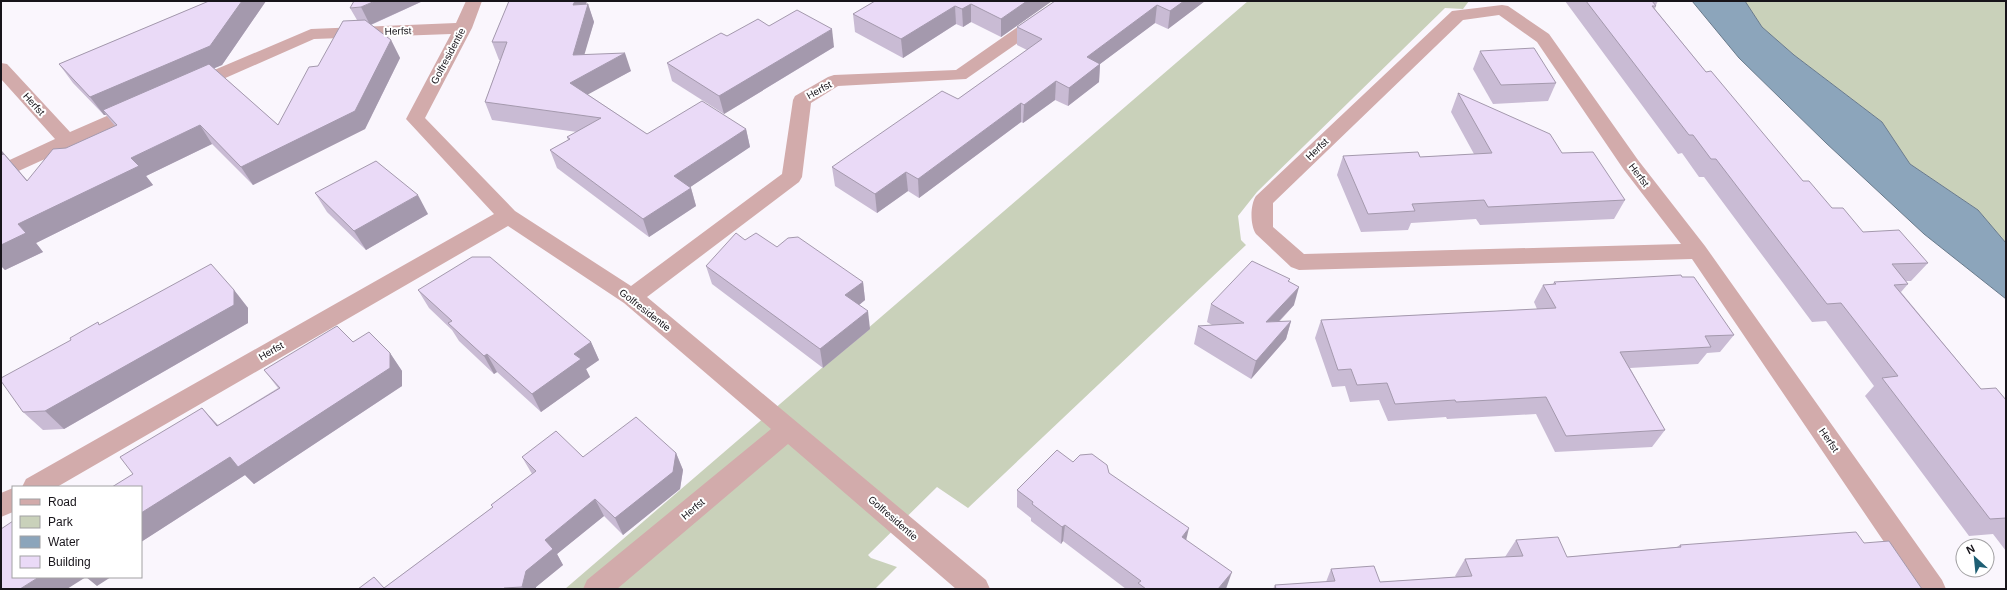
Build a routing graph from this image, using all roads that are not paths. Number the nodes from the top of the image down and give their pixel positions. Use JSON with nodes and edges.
{"nodes":[{"id":1,"x":474,"y":1,"type":"edge"},
{"id":2,"x":1066,"y":1,"type":"edge"},
{"id":3,"x":463,"y":28,"type":"junction"},
{"id":4,"x":1,"y":68,"type":"edge"},
{"id":5,"x":175,"y":94,"type":"edge"},
{"id":6,"x":153,"y":103,"type":"edge"},
{"id":7,"x":67,"y":141,"type":"junction"},
{"id":8,"x":1,"y":172,"type":"edge"},
{"id":9,"x":508,"y":216,"type":"junction"},
{"id":10,"x":1698,"y":251,"type":"junction"},
{"id":11,"x":632,"y":297,"type":"junction"},
{"id":12,"x":789,"y":429,"type":"junction"},
{"id":13,"x":37,"y":486,"type":"edge"},
{"id":14,"x":12,"y":500,"type":"edge"},
{"id":15,"x":1,"y":506,"type":"edge"},
{"id":16,"x":597,"y":589,"type":"edge"},
{"id":17,"x":976,"y":589,"type":"edge"},
{"id":18,"x":1932,"y":589,"type":"edge"}],
"edges":[{"from":1,"to":3,"type":"street","name":"Golfresidentie"},
{"from":2,"to":11,"type":"street","name":"Herfst"},
{"from":3,"to":5,"type":"street","name":"Herfst"},
{"from":3,"to":9,"type":"street","name":"Golfresidentie"},
{"from":4,"to":7,"type":"street","name":"Herfst"},
{"from":6,"to":7,"type":"street"},
{"from":7,"to":8,"type":"street"},
{"from":9,"to":11,"type":"street","name":"Golfresidentie"},
{"from":9,"to":13,"type":"street","name":"Herfst"},
{"from":10,"to":10,"type":"street","name":"Herfst"},
{"from":10,"to":18,"type":"street","name":"Herfst"},
{"from":11,"to":12,"type":"street","name":"Golfresidentie"},
{"from":12,"to":16,"type":"street","name":"Herfst"},
{"from":12,"to":17,"type":"street","name":"Golfresidentie"},
{"from":14,"to":15,"type":"street"}]}
